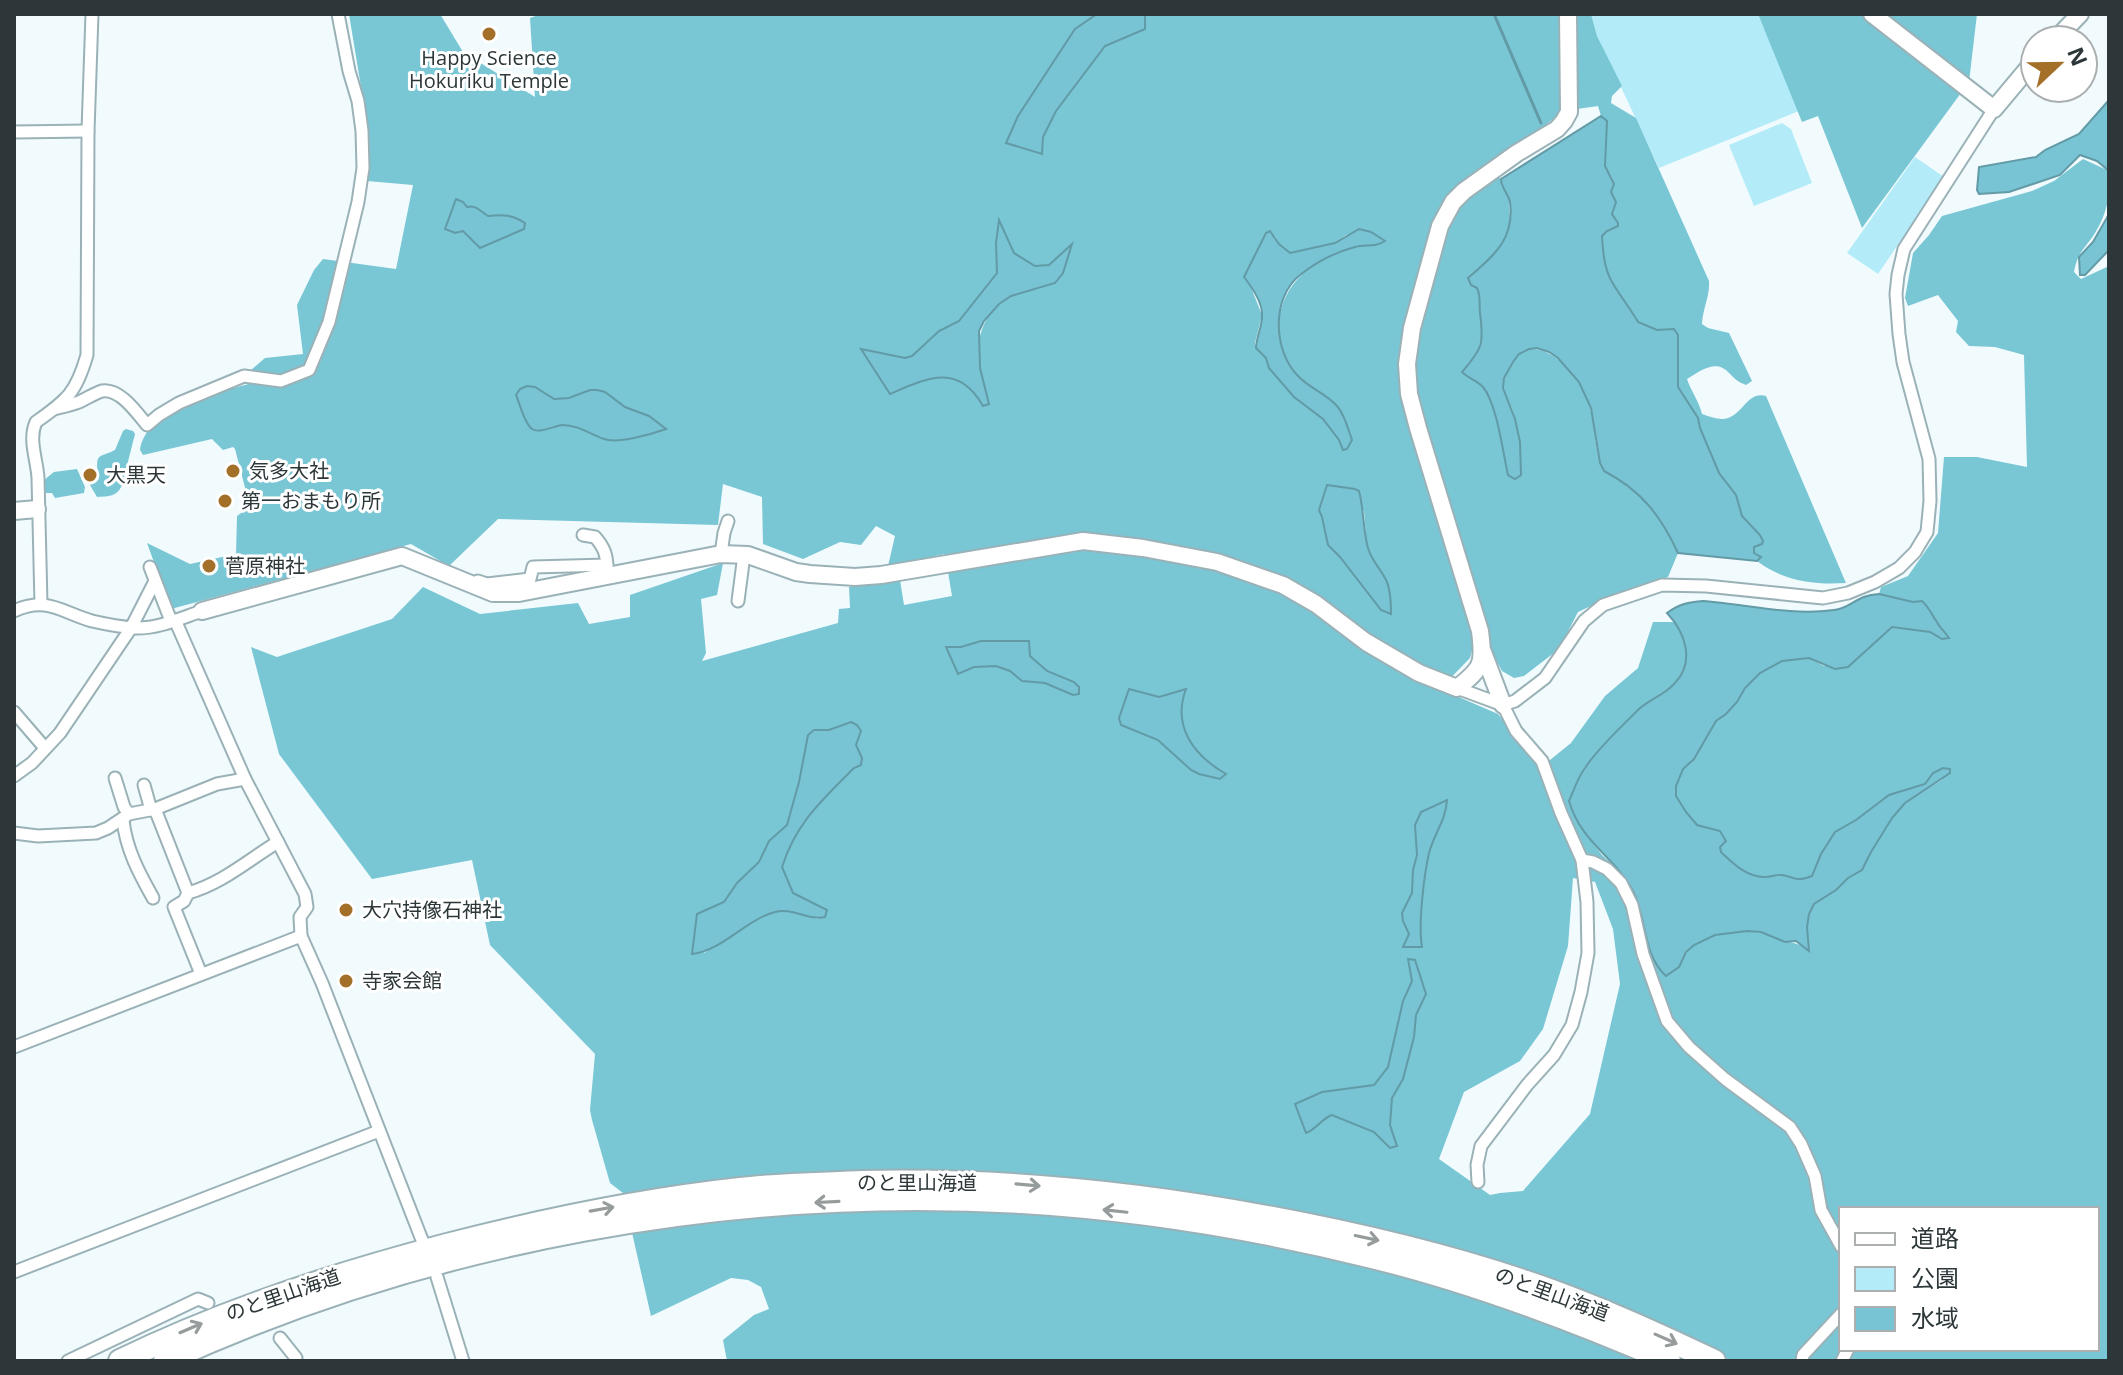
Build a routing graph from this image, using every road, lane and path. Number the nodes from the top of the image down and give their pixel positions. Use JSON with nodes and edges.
{"nodes":[{"id":1,"x":92,"y":14,"type":"edge"},
{"id":2,"x":338,"y":14,"type":"edge"},
{"id":3,"x":1568,"y":14,"type":"edge"},
{"id":4,"x":1872,"y":14,"type":"edge"},
{"id":5,"x":2019,"y":79,"type":"edge"},
{"id":6,"x":1994,"y":109,"type":"junction"},
{"id":7,"x":88,"y":131,"type":"junction"},
{"id":8,"x":14,"y":132,"type":"edge"},
{"id":9,"x":54,"y":409,"type":"junction"},
{"id":10,"x":37,"y":509,"type":"junction"},
{"id":11,"x":14,"y":511,"type":"edge"},
{"id":12,"x":728,"y":521,"type":"dead end"},
{"id":13,"x":583,"y":535,"type":"dead end"},
{"id":14,"x":721,"y":554,"type":"junction"},
{"id":15,"x":744,"y":555,"type":"junction"},
{"id":16,"x":150,"y":567,"type":"dead end"},
{"id":17,"x":606,"y":571,"type":"junction"},
{"id":18,"x":155,"y":581,"type":"junction"},
{"id":19,"x":738,"y":601,"type":"dead end"},
{"id":20,"x":41,"y":604,"type":"junction"},
{"id":21,"x":14,"y":611,"type":"edge"},
{"id":22,"x":202,"y":611,"type":"joint"},
{"id":23,"x":173,"y":620,"type":"junction"},
{"id":24,"x":131,"y":628,"type":"junction"},
{"id":25,"x":1483,"y":652,"type":"junction"},
{"id":26,"x":1457,"y":688,"type":"junction"},
{"id":27,"x":1503,"y":705,"type":"junction"},
{"id":28,"x":14,"y":712,"type":"edge"},
{"id":29,"x":45,"y":748,"type":"junction"},
{"id":30,"x":14,"y":776,"type":"edge"},
{"id":31,"x":115,"y":778,"type":"dead end"},
{"id":32,"x":245,"y":779,"type":"junction"},
{"id":33,"x":144,"y":785,"type":"dead end"},
{"id":34,"x":153,"y":810,"type":"junction"},
{"id":35,"x":126,"y":817,"type":"junction"},
{"id":36,"x":14,"y":833,"type":"edge"},
{"id":37,"x":278,"y":842,"type":"junction"},
{"id":38,"x":1582,"y":860,"type":"junction"},
{"id":39,"x":188,"y":893,"type":"junction"},
{"id":40,"x":153,"y":898,"type":"dead end"},
{"id":41,"x":301,"y":936,"type":"junction"},
{"id":42,"x":201,"y":974,"type":"junction"},
{"id":43,"x":14,"y":1047,"type":"edge"},
{"id":44,"x":379,"y":1131,"type":"junction"},
{"id":45,"x":1478,"y":1182,"type":"dead end"},
{"id":46,"x":422,"y":1240,"type":"dead end"},
{"id":47,"x":1839,"y":1242,"type":"edge"},
{"id":48,"x":14,"y":1272,"type":"edge"},
{"id":49,"x":437,"y":1277,"type":"dead end"},
{"id":50,"x":1548,"y":1301,"type":"junction"},
{"id":51,"x":208,"y":1303,"type":"dead end"},
{"id":52,"x":1839,"y":1316,"type":"edge"},
{"id":53,"x":1612,"y":1326,"type":"junction"},
{"id":54,"x":280,"y":1338,"type":"dead end"},
{"id":55,"x":68,"y":1361,"type":"edge"},
{"id":56,"x":120,"y":1361,"type":"edge"},
{"id":57,"x":165,"y":1361,"type":"edge"},
{"id":58,"x":295,"y":1361,"type":"edge"},
{"id":59,"x":463,"y":1361,"type":"edge"},
{"id":60,"x":1669,"y":1361,"type":"edge"},
{"id":61,"x":1714,"y":1361,"type":"edge"},
{"id":62,"x":1802,"y":1361,"type":"edge"}],
"edges":[{"from":1,"to":7,"type":"street"},
{"from":2,"to":9,"type":"street"},
{"from":3,"to":25,"type":"street"},
{"from":4,"to":6,"type":"street"},
{"from":5,"to":6,"type":"street"},
{"from":6,"to":27,"type":"street"},
{"from":7,"to":8,"type":"street"},
{"from":7,"to":9,"type":"street"},
{"from":9,"to":10,"type":"street"},
{"from":10,"to":11,"type":"street"},
{"from":10,"to":20,"type":"street"},
{"from":12,"to":14,"type":"street"},
{"from":13,"to":17,"type":"street"},
{"from":14,"to":15,"type":"street"},
{"from":14,"to":17,"type":"street"},
{"from":15,"to":19,"type":"street"},
{"from":15,"to":26,"type":"street"},
{"from":16,"to":18,"type":"street"},
{"from":17,"to":22,"type":"street"},
{"from":18,"to":23,"type":"street"},
{"from":18,"to":24,"type":"street"},
{"from":20,"to":21,"type":"street"},
{"from":20,"to":24,"type":"street"},
{"from":22,"to":23,"type":"street"},
{"from":23,"to":24,"type":"street"},
{"from":23,"to":32,"type":"street"},
{"from":24,"to":29,"type":"street"},
{"from":25,"to":26,"type":"street"},
{"from":25,"to":27,"type":"street"},
{"from":26,"to":27,"type":"street"},
{"from":27,"to":38,"type":"street"},
{"from":28,"to":29,"type":"street"},
{"from":29,"to":30,"type":"street"},
{"from":31,"to":35,"type":"street"},
{"from":32,"to":34,"type":"street"},
{"from":32,"to":37,"type":"street"},
{"from":33,"to":34,"type":"street"},
{"from":34,"to":35,"type":"street"},
{"from":34,"to":39,"type":"street"},
{"from":35,"to":36,"type":"street"},
{"from":35,"to":40,"type":"street"},
{"from":37,"to":39,"type":"street"},
{"from":37,"to":41,"type":"street"},
{"from":38,"to":45,"type":"street"},
{"from":38,"to":47,"type":"street"},
{"from":39,"to":42,"type":"street"},
{"from":41,"to":42,"type":"street"},
{"from":41,"to":44,"type":"street"},
{"from":42,"to":43,"type":"street"},
{"from":44,"to":46,"type":"street"},
{"from":44,"to":48,"type":"street"},
{"from":49,"to":59,"type":"street"},
{"from":50,"to":53,"type":"highway","name":"のと里山海道"},
{"from":56,"to":50,"type":"highway","name":"のと里山海道","one_way":true},
{"from":50,"to":57,"type":"highway","name":"のと里山海道","one_way":true},
{"from":51,"to":55,"type":"street"},
{"from":52,"to":62,"type":"street"},
{"from":53,"to":60,"type":"highway","name":"のと里山海道"},
{"from":53,"to":61,"type":"highway","name":"のと里山海道","one_way":true},
{"from":54,"to":58,"type":"street"}]}
